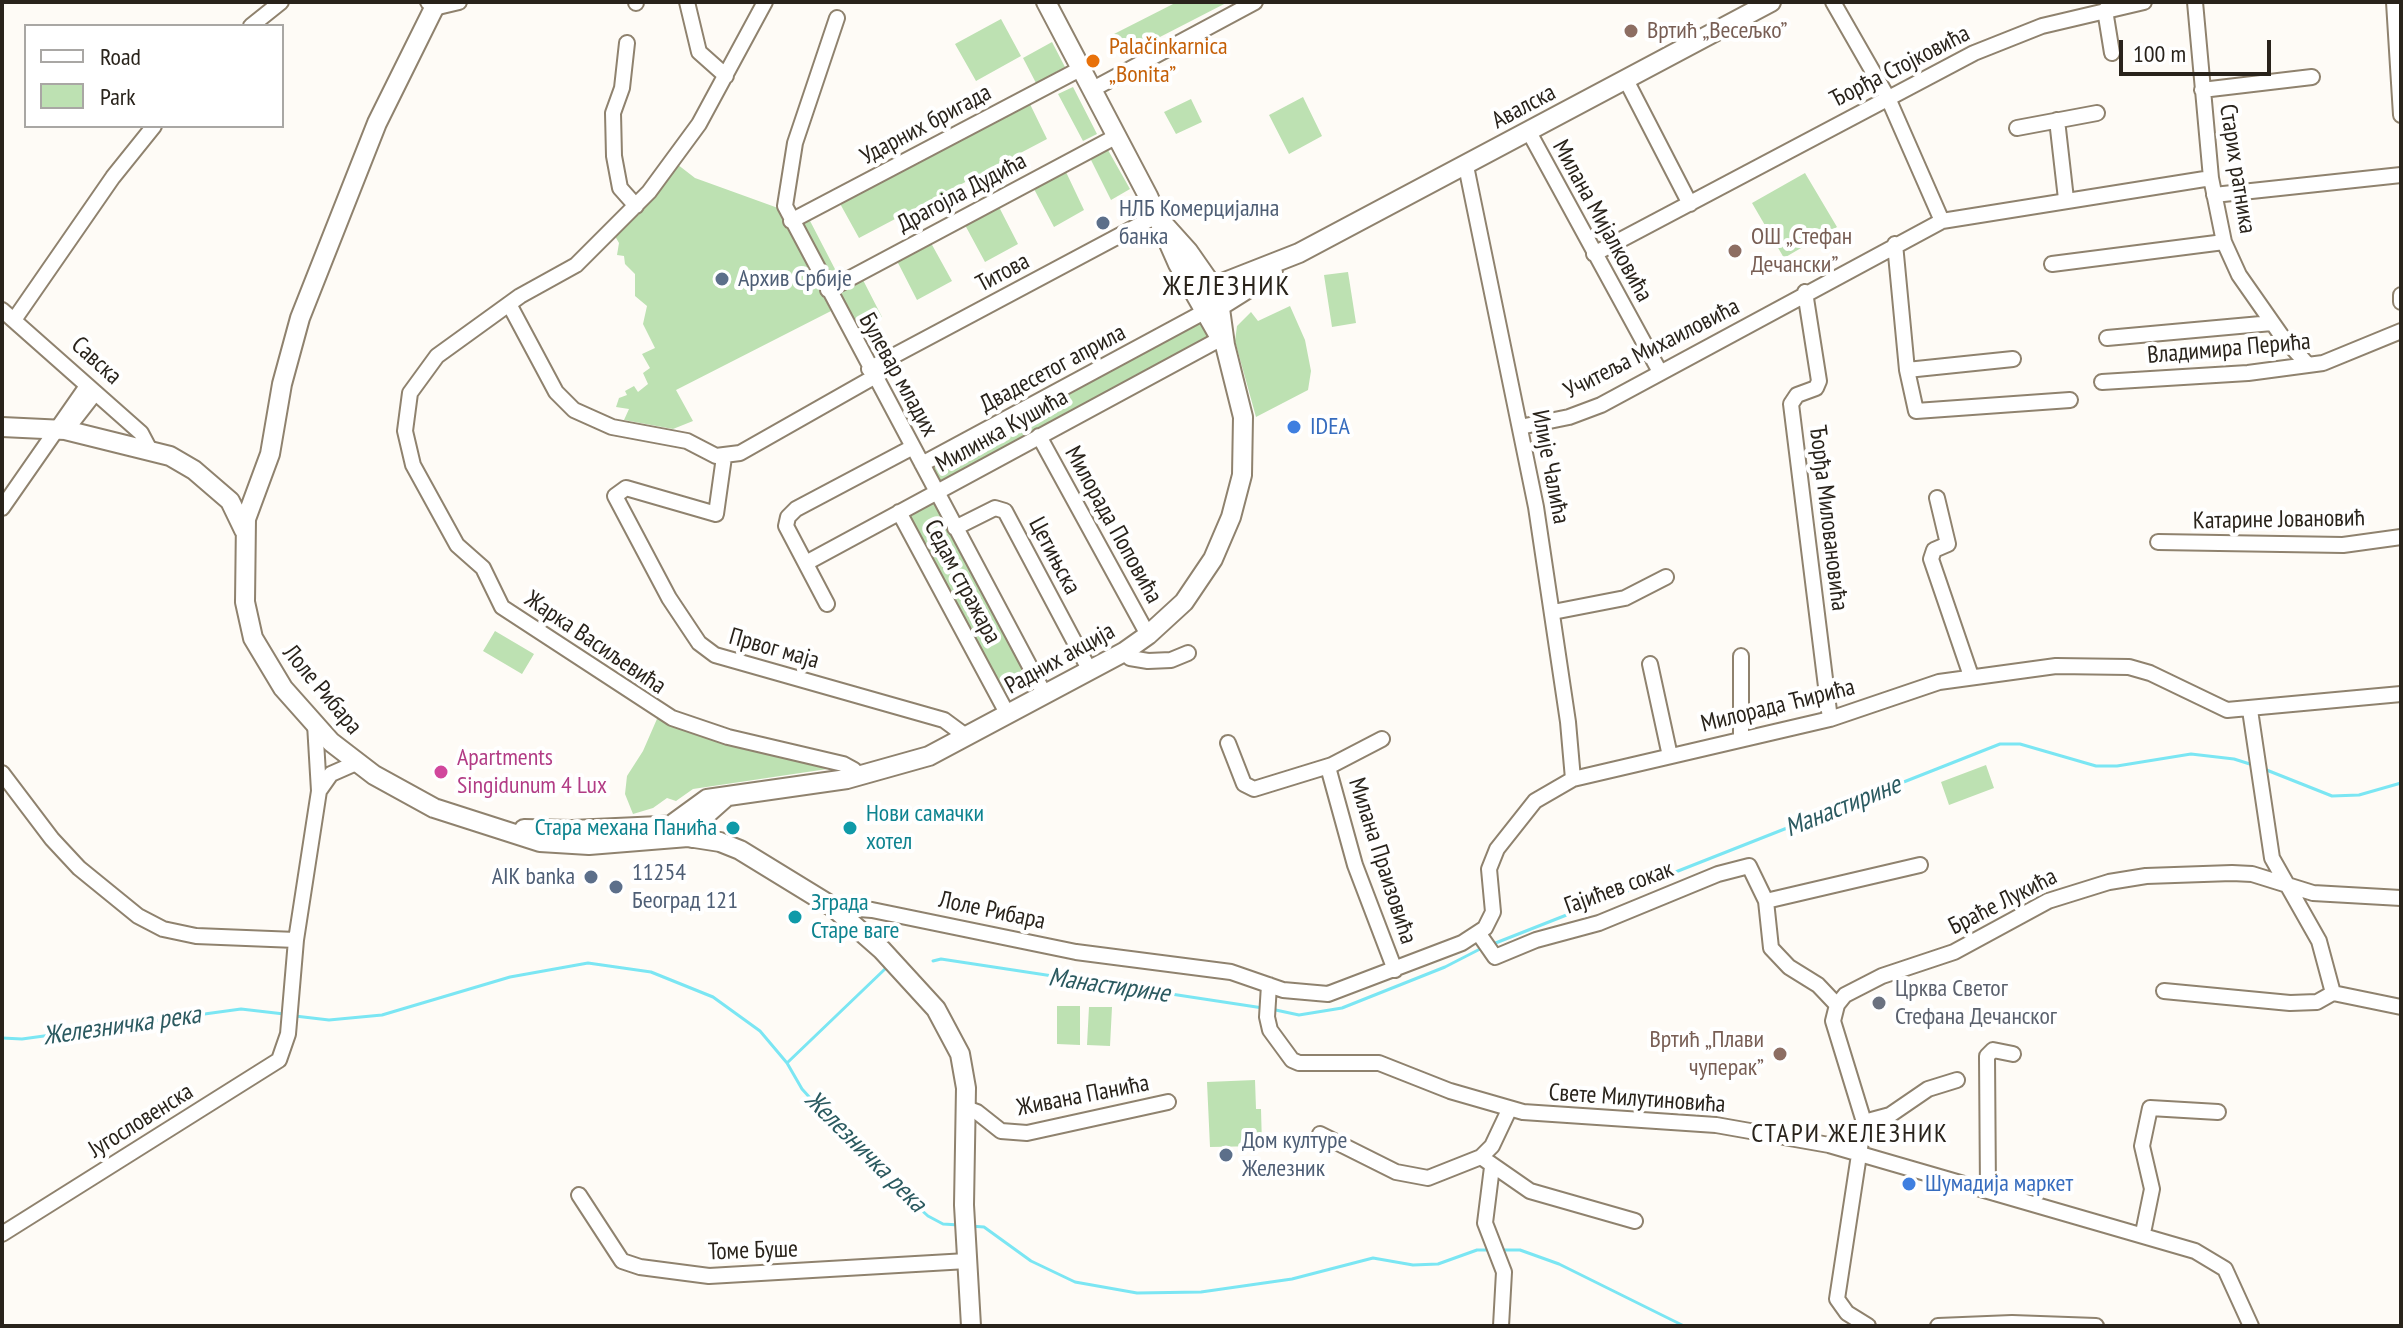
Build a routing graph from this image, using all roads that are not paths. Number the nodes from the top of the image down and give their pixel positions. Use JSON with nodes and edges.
{"nodes":[{"id":1,"x":281,"y":2,"type":"edge"},
{"id":2,"x":459,"y":2,"type":"edge"},
{"id":3,"x":687,"y":2,"type":"edge"},
{"id":4,"x":765,"y":2,"type":"edge"},
{"id":5,"x":1046,"y":2,"type":"edge"},
{"id":6,"x":1255,"y":2,"type":"edge"},
{"id":7,"x":1771,"y":2,"type":"edge"},
{"id":8,"x":1833,"y":2,"type":"edge"},
{"id":9,"x":2144,"y":2,"type":"edge"},
{"id":10,"x":2195,"y":2,"type":"edge"},
{"id":11,"x":2394,"y":2,"type":"edge"},
{"id":12,"x":433,"y":3,"type":"edge"},
{"id":13,"x":2105,"y":10,"type":"junction"},
{"id":14,"x":837,"y":18,"type":"dead end"},
{"id":15,"x":254,"y":24,"type":"edge"},
{"id":16,"x":627,"y":43,"type":"dead end"},
{"id":17,"x":2112,"y":53,"type":"dead end"},
{"id":18,"x":1082,"y":68,"type":"junction"},
{"id":19,"x":726,"y":76,"type":"junction"},
{"id":20,"x":2312,"y":77,"type":"dead end"},
{"id":21,"x":1626,"y":80,"type":"junction"},
{"id":22,"x":1093,"y":89,"type":"junction"},
{"id":23,"x":2202,"y":90,"type":"junction"},
{"id":24,"x":1888,"y":98,"type":"junction"},
{"id":25,"x":2097,"y":113,"type":"dead end"},
{"id":26,"x":2401,"y":115,"type":"edge"},
{"id":27,"x":2057,"y":120,"type":"junction"},
{"id":28,"x":152,"y":128,"type":"edge"},
{"id":29,"x":2017,"y":128,"type":"dead end"},
{"id":30,"x":1529,"y":132,"type":"junction"},
{"id":31,"x":1117,"y":136,"type":"junction"},
{"id":32,"x":1466,"y":166,"type":"junction"},
{"id":33,"x":2401,"y":175,"type":"edge"},
{"id":34,"x":2211,"y":178,"type":"junction"},
{"id":35,"x":2214,"y":195,"type":"junction"},
{"id":36,"x":2066,"y":199,"type":"junction"},
{"id":37,"x":1690,"y":204,"type":"junction"},
{"id":38,"x":636,"y":206,"type":"junction"},
{"id":39,"x":1159,"y":218,"type":"junction"},
{"id":40,"x":791,"y":221,"type":"junction"},
{"id":41,"x":1942,"y":221,"type":"junction"},
{"id":42,"x":2224,"y":242,"type":"junction"},
{"id":43,"x":1895,"y":244,"type":"junction"},
{"id":44,"x":1188,"y":251,"type":"junction"},
{"id":45,"x":1299,"y":253,"type":"junction"},
{"id":46,"x":1594,"y":254,"type":"junction"},
{"id":47,"x":2052,"y":264,"type":"dead end"},
{"id":48,"x":1252,"y":271,"type":"junction"},
{"id":49,"x":1214,"y":288,"type":"junction"},
{"id":50,"x":828,"y":290,"type":"junction"},
{"id":51,"x":1805,"y":292,"type":"junction"},
{"id":52,"x":2401,"y":295,"type":"edge"},
{"id":53,"x":2401,"y":302,"type":"edge"},
{"id":54,"x":509,"y":304,"type":"junction"},
{"id":55,"x":2,"y":310,"type":"edge"},
{"id":56,"x":1210,"y":310,"type":"junction"},
{"id":57,"x":14,"y":320,"type":"junction"},
{"id":58,"x":2272,"y":323,"type":"junction"},
{"id":59,"x":2401,"y":331,"type":"edge"},
{"id":60,"x":2107,"y":338,"type":"dead end"},
{"id":61,"x":1222,"y":342,"type":"junction"},
{"id":62,"x":2013,"y":359,"type":"dead end"},
{"id":63,"x":2308,"y":365,"type":"junction"},
{"id":64,"x":1907,"y":370,"type":"junction"},
{"id":65,"x":1660,"y":372,"type":"junction"},
{"id":66,"x":872,"y":373,"type":"junction"},
{"id":67,"x":2102,"y":382,"type":"dead end"},
{"id":68,"x":91,"y":389,"type":"junction"},
{"id":69,"x":2070,"y":400,"type":"dead end"},
{"id":70,"x":2,"y":427,"type":"edge"},
{"id":71,"x":1520,"y":427,"type":"junction"},
{"id":72,"x":58,"y":429,"type":"junction"},
{"id":73,"x":1039,"y":436,"type":"junction"},
{"id":74,"x":913,"y":447,"type":"junction"},
{"id":75,"x":151,"y":452,"type":"junction"},
{"id":76,"x":724,"y":457,"type":"junction"},
{"id":77,"x":922,"y":464,"type":"junction"},
{"id":78,"x":936,"y":492,"type":"junction"},
{"id":79,"x":1937,"y":498,"type":"dead end"},
{"id":80,"x":2,"y":508,"type":"edge"},
{"id":81,"x":899,"y":512,"type":"junction"},
{"id":82,"x":238,"y":514,"type":"junction"},
{"id":83,"x":955,"y":528,"type":"junction"},
{"id":84,"x":2401,"y":537,"type":"edge"},
{"id":85,"x":2158,"y":542,"type":"dead end"},
{"id":86,"x":806,"y":563,"type":"junction"},
{"id":87,"x":1666,"y":577,"type":"dead end"},
{"id":88,"x":827,"y":604,"type":"dead end"},
{"id":89,"x":1553,"y":612,"type":"junction"},
{"id":90,"x":1148,"y":635,"type":"junction"},
{"id":91,"x":1124,"y":652,"type":"junction"},
{"id":92,"x":1188,"y":653,"type":"dead end"},
{"id":93,"x":1741,"y":656,"type":"dead end"},
{"id":94,"x":1650,"y":664,"type":"dead end"},
{"id":95,"x":1090,"y":671,"type":"junction"},
{"id":96,"x":1971,"y":676,"type":"junction"},
{"id":97,"x":2401,"y":694,"type":"edge"},
{"id":98,"x":1045,"y":695,"type":"junction"},
{"id":99,"x":2250,"y":710,"type":"junction"},
{"id":100,"x":1008,"y":715,"type":"junction"},
{"id":101,"x":1830,"y":719,"type":"junction"},
{"id":102,"x":315,"y":724,"type":"junction"},
{"id":103,"x":967,"y":737,"type":"junction"},
{"id":104,"x":1382,"y":739,"type":"dead end"},
{"id":105,"x":1741,"y":739,"type":"junction"},
{"id":106,"x":1228,"y":743,"type":"dead end"},
{"id":107,"x":1670,"y":756,"type":"junction"},
{"id":108,"x":356,"y":763,"type":"junction"},
{"id":109,"x":1328,"y":767,"type":"junction"},
{"id":110,"x":2,"y":773,"type":"edge"},
{"id":111,"x":857,"y":777,"type":"junction"},
{"id":112,"x":1573,"y":779,"type":"junction"},
{"id":113,"x":319,"y":791,"type":"junction"},
{"id":114,"x":696,"y":828,"type":"junction"},
{"id":115,"x":2272,"y":858,"type":"junction"},
{"id":116,"x":1920,"y":865,"type":"dead end"},
{"id":117,"x":2252,"y":874,"type":"junction"},
{"id":118,"x":2286,"y":888,"type":"junction"},
{"id":119,"x":2401,"y":898,"type":"edge"},
{"id":120,"x":1766,"y":901,"type":"junction"},
{"id":121,"x":833,"y":907,"type":"junction"},
{"id":122,"x":1481,"y":937,"type":"junction"},
{"id":123,"x":296,"y":940,"type":"junction"},
{"id":124,"x":1395,"y":970,"type":"junction"},
{"id":125,"x":2164,"y":991,"type":"dead end"},
{"id":126,"x":1268,"y":993,"type":"junction"},
{"id":127,"x":2333,"y":993,"type":"junction"},
{"id":128,"x":1837,"y":1005,"type":"junction"},
{"id":129,"x":2401,"y":1007,"type":"edge"},
{"id":130,"x":2013,"y":1054,"type":"dead end"},
{"id":131,"x":1957,"y":1080,"type":"dead end"},
{"id":132,"x":1168,"y":1102,"type":"dead end"},
{"id":133,"x":966,"y":1108,"type":"junction"},
{"id":134,"x":1509,"y":1110,"type":"junction"},
{"id":135,"x":2218,"y":1112,"type":"dead end"},
{"id":136,"x":1864,"y":1122,"type":"junction"},
{"id":137,"x":1320,"y":1134,"type":"dead end"},
{"id":138,"x":1859,"y":1154,"type":"junction"},
{"id":139,"x":1487,"y":1162,"type":"junction"},
{"id":140,"x":1988,"y":1191,"type":"junction"},
{"id":141,"x":579,"y":1195,"type":"dead end"},
{"id":142,"x":1635,"y":1221,"type":"dead end"},
{"id":143,"x":2143,"y":1233,"type":"junction"},
{"id":144,"x":2,"y":1234,"type":"edge"},
{"id":145,"x":966,"y":1252,"type":"junction"},
{"id":146,"x":971,"y":1326,"type":"edge"},
{"id":147,"x":1501,"y":1326,"type":"edge"},
{"id":148,"x":1868,"y":1326,"type":"edge"},
{"id":149,"x":1938,"y":1326,"type":"edge"},
{"id":150,"x":2096,"y":1326,"type":"edge"},
{"id":151,"x":2251,"y":1326,"type":"edge"}],
"edges":[{"from":1,"to":15,"type":"street"},
{"from":2,"to":12,"type":"street"},
{"from":3,"to":19,"type":"street"},
{"from":4,"to":19,"type":"street","name":"Жарка Васиљевића"},
{"from":5,"to":18,"type":"main road","name":"Радних акција"},
{"from":6,"to":22,"type":"street"},
{"from":7,"to":21,"type":"main road","name":"Авалска"},
{"from":8,"to":24,"type":"street"},
{"from":9,"to":13,"type":"street","name":"Ђорђа Стојковића"},
{"from":10,"to":23,"type":"street","name":"Старих ратника"},
{"from":11,"to":26,"type":"street"},
{"from":12,"to":82,"type":"main road","name":"Лоле Рибара"},
{"from":13,"to":17,"type":"street"},
{"from":13,"to":24,"type":"street","name":"Ђорђа Стојковића"},
{"from":14,"to":40,"type":"street","name":"Булевар младих"},
{"from":16,"to":38,"type":"street"},
{"from":18,"to":22,"type":"main road","name":"Радних акција"},
{"from":18,"to":40,"type":"street","name":"Ударних бригада"},
{"from":19,"to":38,"type":"street","name":"Жарка Васиљевића"},
{"from":20,"to":23,"type":"street"},
{"from":21,"to":30,"type":"main road","name":"Авалска"},
{"from":21,"to":37,"type":"street"},
{"from":22,"to":31,"type":"main road","name":"Радних акција"},
{"from":23,"to":34,"type":"street","name":"Старих ратника"},
{"from":24,"to":37,"type":"street","name":"Ђорђа Стојковића"},
{"from":24,"to":41,"type":"street"},
{"from":25,"to":27,"type":"street"},
{"from":27,"to":29,"type":"street"},
{"from":27,"to":36,"type":"street"},
{"from":28,"to":57,"type":"street"},
{"from":30,"to":32,"type":"main road","name":"Авалска"},
{"from":30,"to":46,"type":"street","name":"Милана Мијалковића"},
{"from":31,"to":39,"type":"main road","name":"Радних акција"},
{"from":31,"to":50,"type":"street","name":"Драгојла Дудића"},
{"from":32,"to":45,"type":"main road","name":"Авалска"},
{"from":32,"to":71,"type":"street","name":"Илије Чалића"},
{"from":33,"to":35,"type":"street"},
{"from":34,"to":35,"type":"street","name":"Старих ратника"},
{"from":34,"to":36,"type":"street","name":"Учитеља Михаиловића"},
{"from":35,"to":42,"type":"street","name":"Старих ратника"},
{"from":36,"to":41,"type":"street","name":"Учитеља Михаиловића"},
{"from":37,"to":46,"type":"street","name":"Ђорђа Стојковића"},
{"from":38,"to":54,"type":"street","name":"Жарка Васиљевића"},
{"from":39,"to":44,"type":"main road","name":"Радних акција"},
{"from":39,"to":56,"type":"main road","name":"Радних акција"},
{"from":39,"to":66,"type":"street","name":"Титова"},
{"from":40,"to":50,"type":"street","name":"Булевар младих"},
{"from":41,"to":43,"type":"street","name":"Учитеља Михаиловића"},
{"from":42,"to":47,"type":"street"},
{"from":42,"to":58,"type":"street","name":"Старих ратника"},
{"from":43,"to":51,"type":"street","name":"Учитеља Михаиловића"},
{"from":43,"to":64,"type":"street"},
{"from":44,"to":48,"type":"main road"},
{"from":44,"to":49,"type":"main road","name":"Радних акција"},
{"from":45,"to":48,"type":"main road","name":"Авалска"},
{"from":45,"to":56,"type":"main road","name":"Авалска"},
{"from":46,"to":65,"type":"street","name":"Милана Мијалковића"},
{"from":48,"to":49,"type":"main road","name":"Авалска"},
{"from":49,"to":56,"type":"main road"},
{"from":50,"to":66,"type":"street","name":"Булевар младих"},
{"from":51,"to":65,"type":"street","name":"Учитеља Михаиловића"},
{"from":51,"to":101,"type":"street","name":"Ђорђа Миловановића"},
{"from":52,"to":53,"type":"street"},
{"from":54,"to":76,"type":"street"},
{"from":54,"to":111,"type":"street","name":"Жарка Васиљевића"},
{"from":55,"to":57,"type":"street","name":"Савска"},
{"from":56,"to":61,"type":"main road","name":"Радних акција"},
{"from":56,"to":77,"type":"street","name":"Двадесетог априла"},
{"from":57,"to":68,"type":"street","name":"Савска"},
{"from":58,"to":60,"type":"street"},
{"from":58,"to":63,"type":"street","name":"Старих ратника"},
{"from":59,"to":63,"type":"street","name":"Владимира Перића"},
{"from":61,"to":73,"type":"street","name":"Милинка Кушића"},
{"from":61,"to":90,"type":"main road","name":"Радних акција"},
{"from":62,"to":64,"type":"street"},
{"from":63,"to":67,"type":"street","name":"Владимира Перића"},
{"from":64,"to":69,"type":"street"},
{"from":65,"to":71,"type":"street","name":"Учитеља Михаиловића"},
{"from":66,"to":74,"type":"street","name":"Булевар младих"},
{"from":66,"to":76,"type":"street","name":"Титова"},
{"from":68,"to":72,"type":"street"},
{"from":68,"to":75,"type":"street","name":"Савска"},
{"from":70,"to":72,"type":"main road"},
{"from":71,"to":89,"type":"street","name":"Илије Чалића"},
{"from":72,"to":75,"type":"main road"},
{"from":72,"to":80,"type":"street"},
{"from":73,"to":78,"type":"street","name":"Милинка Кушића"},
{"from":73,"to":90,"type":"street","name":"Милорада Поповића"},
{"from":74,"to":77,"type":"street","name":"Булевар младих"},
{"from":74,"to":86,"type":"street"},
{"from":75,"to":82,"type":"main road","name":"Савска"},
{"from":76,"to":103,"type":"street","name":"Првог маја"},
{"from":77,"to":78,"type":"street","name":"Булевар младих"},
{"from":78,"to":81,"type":"street","name":"Милинка Кушића"},
{"from":78,"to":83,"type":"street","name":"Булевар младих"},
{"from":79,"to":96,"type":"street"},
{"from":81,"to":86,"type":"street","name":"Милинка Кушића"},
{"from":81,"to":100,"type":"street","name":"Седам стражара"},
{"from":82,"to":102,"type":"main road","name":"Лоле Рибара"},
{"from":83,"to":95,"type":"street","name":"Цетињска"},
{"from":83,"to":98,"type":"street","name":"Булевар младих"},
{"from":84,"to":85,"type":"street","name":"Катарине Јовановић"},
{"from":86,"to":88,"type":"street"},
{"from":87,"to":89,"type":"street"},
{"from":89,"to":112,"type":"street","name":"Илије Чалића"},
{"from":90,"to":91,"type":"main road","name":"Радних акција"},
{"from":91,"to":92,"type":"street"},
{"from":91,"to":95,"type":"main road","name":"Радних акција"},
{"from":93,"to":105,"type":"street"},
{"from":94,"to":107,"type":"street"},
{"from":95,"to":98,"type":"main road","name":"Радних акција"},
{"from":96,"to":99,"type":"street","name":"Милорада Ћирића"},
{"from":96,"to":101,"type":"street","name":"Милорада Ћирића"},
{"from":97,"to":99,"type":"street","name":"Милорада Ћирића"},
{"from":98,"to":100,"type":"main road","name":"Радних акција"},
{"from":99,"to":115,"type":"street"},
{"from":100,"to":103,"type":"main road","name":"Радних акција"},
{"from":101,"to":105,"type":"street","name":"Милорада Ћирића"},
{"from":102,"to":108,"type":"main road","name":"Лоле Рибара"},
{"from":102,"to":113,"type":"street"},
{"from":103,"to":111,"type":"main road","name":"Радних акција"},
{"from":104,"to":109,"type":"street"},
{"from":105,"to":107,"type":"street","name":"Милорада Ћирића"},
{"from":106,"to":109,"type":"street"},
{"from":107,"to":112,"type":"street","name":"Милорада Ћирића"},
{"from":108,"to":113,"type":"street"},
{"from":108,"to":114,"type":"main road","name":"Лоле Рибара"},
{"from":109,"to":124,"type":"street","name":"Милана Праизовића"},
{"from":110,"to":123,"type":"street"},
{"from":111,"to":114,"type":"main road","name":"Радних акција"},
{"from":112,"to":122,"type":"street","name":"Милорада Ћирића"},
{"from":113,"to":123,"type":"street"},
{"from":114,"to":121,"type":"main road","name":"Лоле Рибара"},
{"from":115,"to":117,"type":"street"},
{"from":115,"to":118,"type":"street"},
{"from":116,"to":120,"type":"street"},
{"from":117,"to":118,"type":"street","name":"Браће Лукића"},
{"from":117,"to":128,"type":"street","name":"Браће Лукића"},
{"from":118,"to":119,"type":"street","name":"Браће Лукића"},
{"from":118,"to":127,"type":"street"},
{"from":120,"to":122,"type":"street","name":"Гајићев сокак"},
{"from":120,"to":128,"type":"street","name":"Гајићев сокак"},
{"from":121,"to":126,"type":"street","name":"Лоле Рибара"},
{"from":121,"to":133,"type":"main road"},
{"from":122,"to":124,"type":"street"},
{"from":123,"to":144,"type":"street","name":"Југословенска"},
{"from":124,"to":126,"type":"street"},
{"from":125,"to":127,"type":"street"},
{"from":126,"to":134,"type":"street","name":"Свете Милутиновића"},
{"from":127,"to":129,"type":"street"},
{"from":128,"to":136,"type":"street"},
{"from":130,"to":140,"type":"street"},
{"from":131,"to":136,"type":"street"},
{"from":132,"to":133,"type":"street","name":"Живана Панића"},
{"from":133,"to":145,"type":"main road"},
{"from":134,"to":138,"type":"street","name":"Свете Милутиновића"},
{"from":134,"to":139,"type":"street"},
{"from":135,"to":143,"type":"street"},
{"from":136,"to":138,"type":"street"},
{"from":137,"to":139,"type":"street"},
{"from":138,"to":140,"type":"street","name":"Свете Милутиновића"},
{"from":138,"to":148,"type":"street"},
{"from":139,"to":142,"type":"street"},
{"from":139,"to":147,"type":"street"},
{"from":140,"to":143,"type":"street","name":"Свете Милутиновића"},
{"from":141,"to":145,"type":"street","name":"Томе Буше"},
{"from":143,"to":151,"type":"street","name":"Свете Милутиновића"},
{"from":145,"to":146,"type":"main road"},
{"from":149,"to":150,"type":"street"}]}
